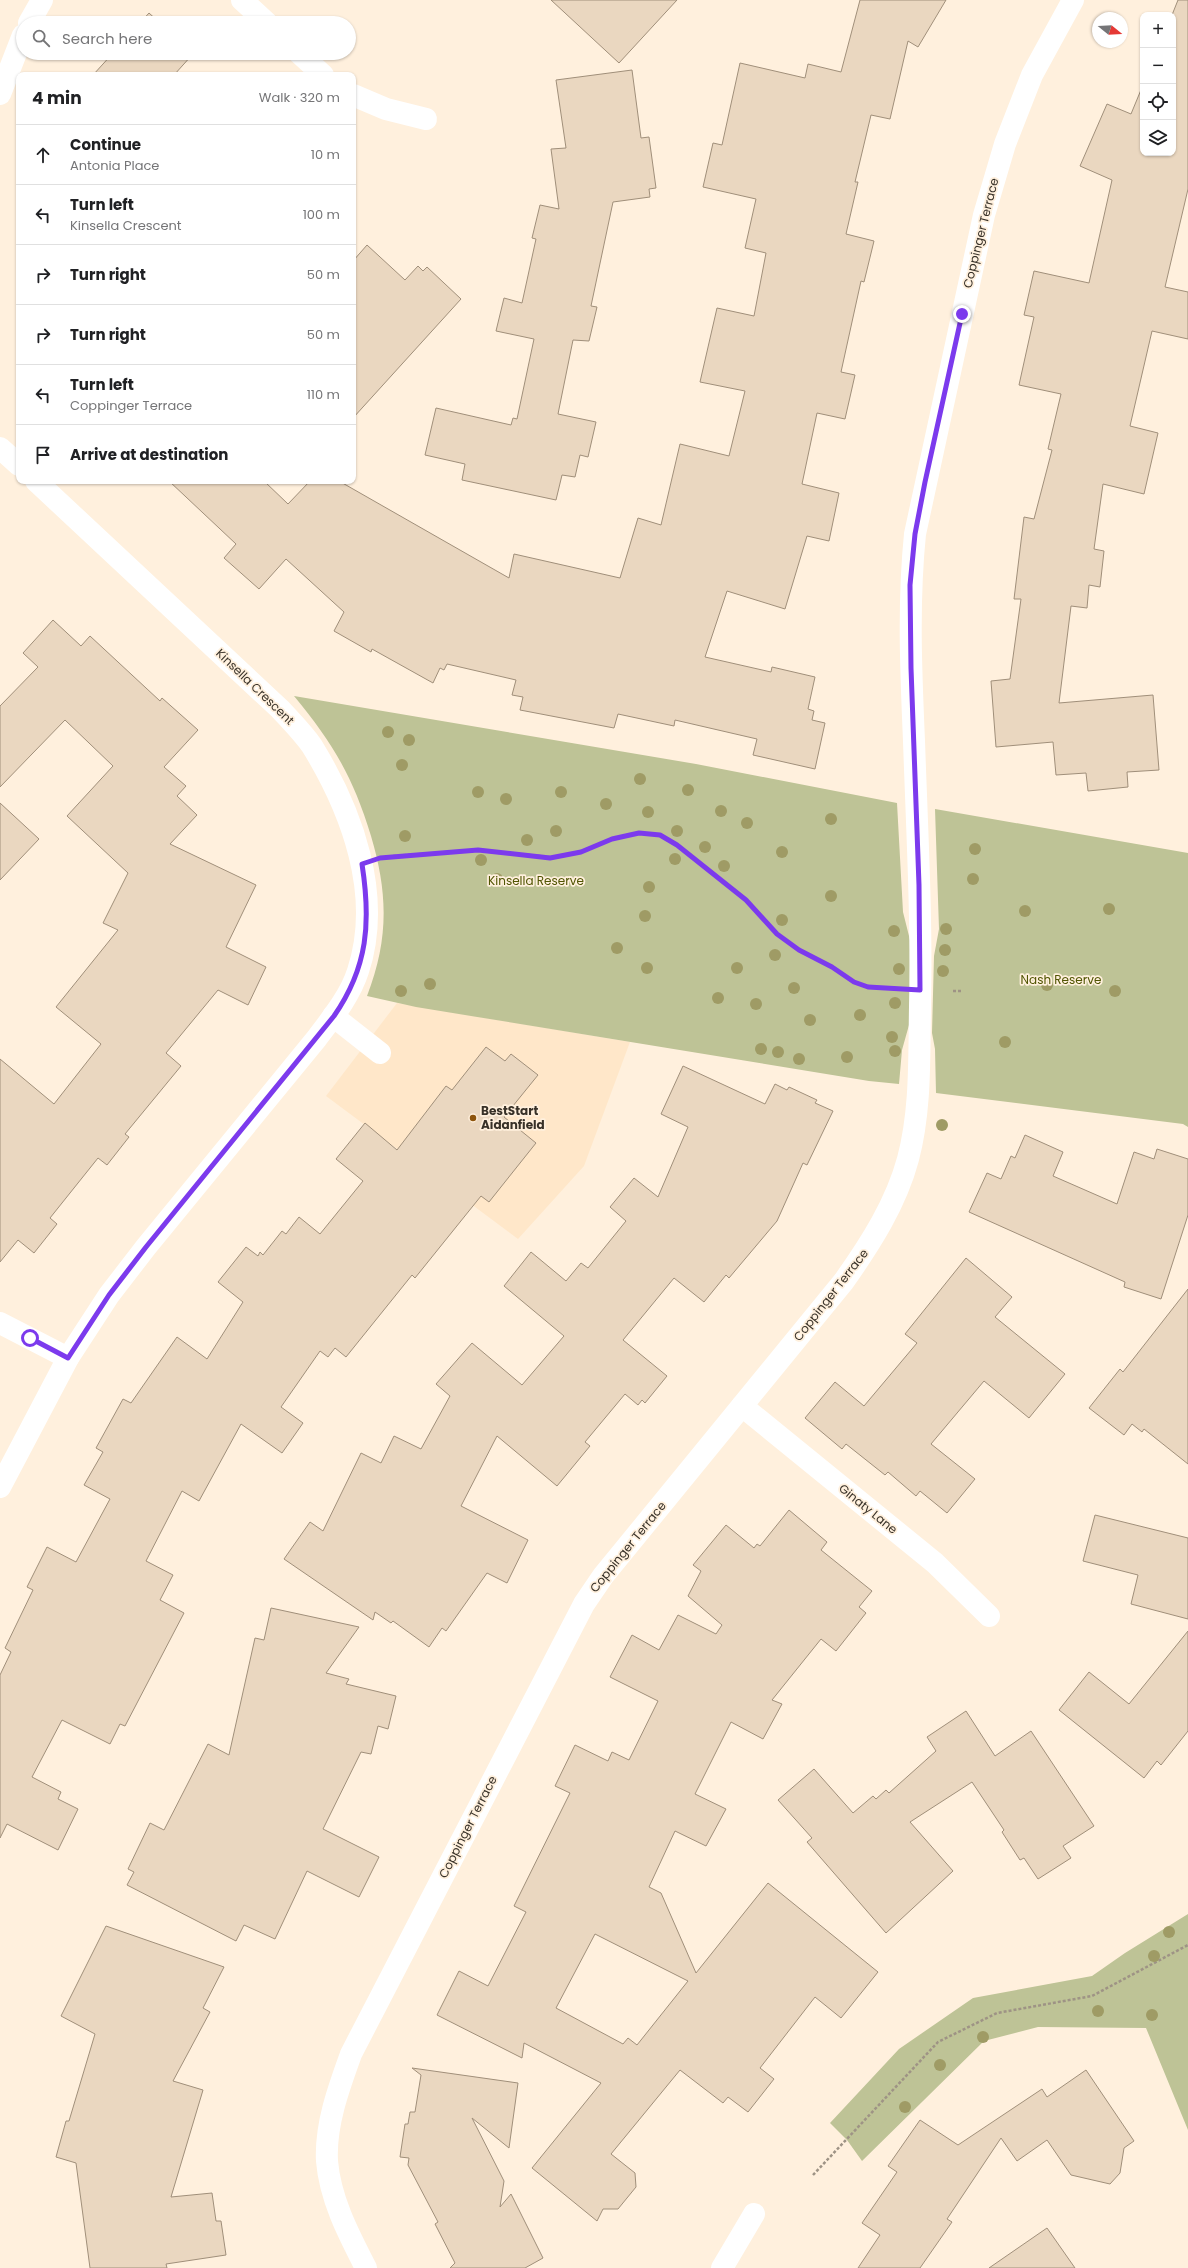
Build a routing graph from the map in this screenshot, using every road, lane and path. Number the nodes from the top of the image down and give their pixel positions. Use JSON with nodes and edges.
{"nodes":[{"id":1,"x":42,"y":0,"type":"edge"},
{"id":2,"x":242,"y":0,"type":"edge"},
{"id":3,"x":1072,"y":0,"type":"edge"},
{"id":4,"x":33,"y":16,"type":"edge"},
{"id":5,"x":259,"y":16,"type":"edge"},
{"id":6,"x":16,"y":53,"type":"edge"},
{"id":7,"x":307,"y":60,"type":"edge"},
{"id":8,"x":320,"y":72,"type":"edge"},
{"id":9,"x":0,"y":94,"type":"edge"},
{"id":10,"x":356,"y":96,"type":"edge"},
{"id":11,"x":426,"y":119,"type":"dead end"},
{"id":12,"x":0,"y":448,"type":"edge"},
{"id":13,"x":16,"y":462,"type":"edge"},
{"id":14,"x":39,"y":484,"type":"edge"},
{"id":15,"x":362,"y":864,"type":"junction"},
{"id":16,"x":920,"y":990,"type":"junction"},
{"id":17,"x":334,"y":1016,"type":"junction"},
{"id":18,"x":380,"y":1053,"type":"dead end"},
{"id":19,"x":0,"y":1323,"type":"edge"},
{"id":20,"x":68,"y":1358,"type":"junction"},
{"id":21,"x":742,"y":1406,"type":"junction"},
{"id":22,"x":0,"y":1487,"type":"edge"},
{"id":23,"x":989,"y":1616,"type":"dead end"},
{"id":24,"x":1188,"y":1945,"type":"edge"},
{"id":25,"x":813,"y":2176,"type":"dead end"},
{"id":26,"x":754,"y":2214,"type":"dead end"},
{"id":27,"x":366,"y":2268,"type":"edge"},
{"id":28,"x":722,"y":2268,"type":"edge"}],
"edges":[{"from":1,"to":4,"type":"street"},
{"from":2,"to":5,"type":"street"},
{"from":3,"to":16,"type":"street","name":"Coppinger Terrace"},
{"from":6,"to":9,"type":"street"},
{"from":7,"to":8,"type":"street"},
{"from":10,"to":11,"type":"street"},
{"from":12,"to":13,"type":"street"},
{"from":14,"to":15,"type":"street","name":"Kinsella Crescent"},
{"from":15,"to":16,"type":"path"},
{"from":15,"to":17,"type":"street","name":"Kinsella Crescent"},
{"from":16,"to":21,"type":"street","name":"Coppinger Terrace"},
{"from":17,"to":18,"type":"street"},
{"from":17,"to":20,"type":"street","name":"Kinsella Crescent"},
{"from":19,"to":20,"type":"street"},
{"from":20,"to":22,"type":"street","name":"Kinsella Crescent"},
{"from":21,"to":23,"type":"street","name":"Ginaty Lane"},
{"from":21,"to":27,"type":"street","name":"Coppinger Terrace"},
{"from":24,"to":25,"type":"path"},
{"from":26,"to":28,"type":"street"}]}
